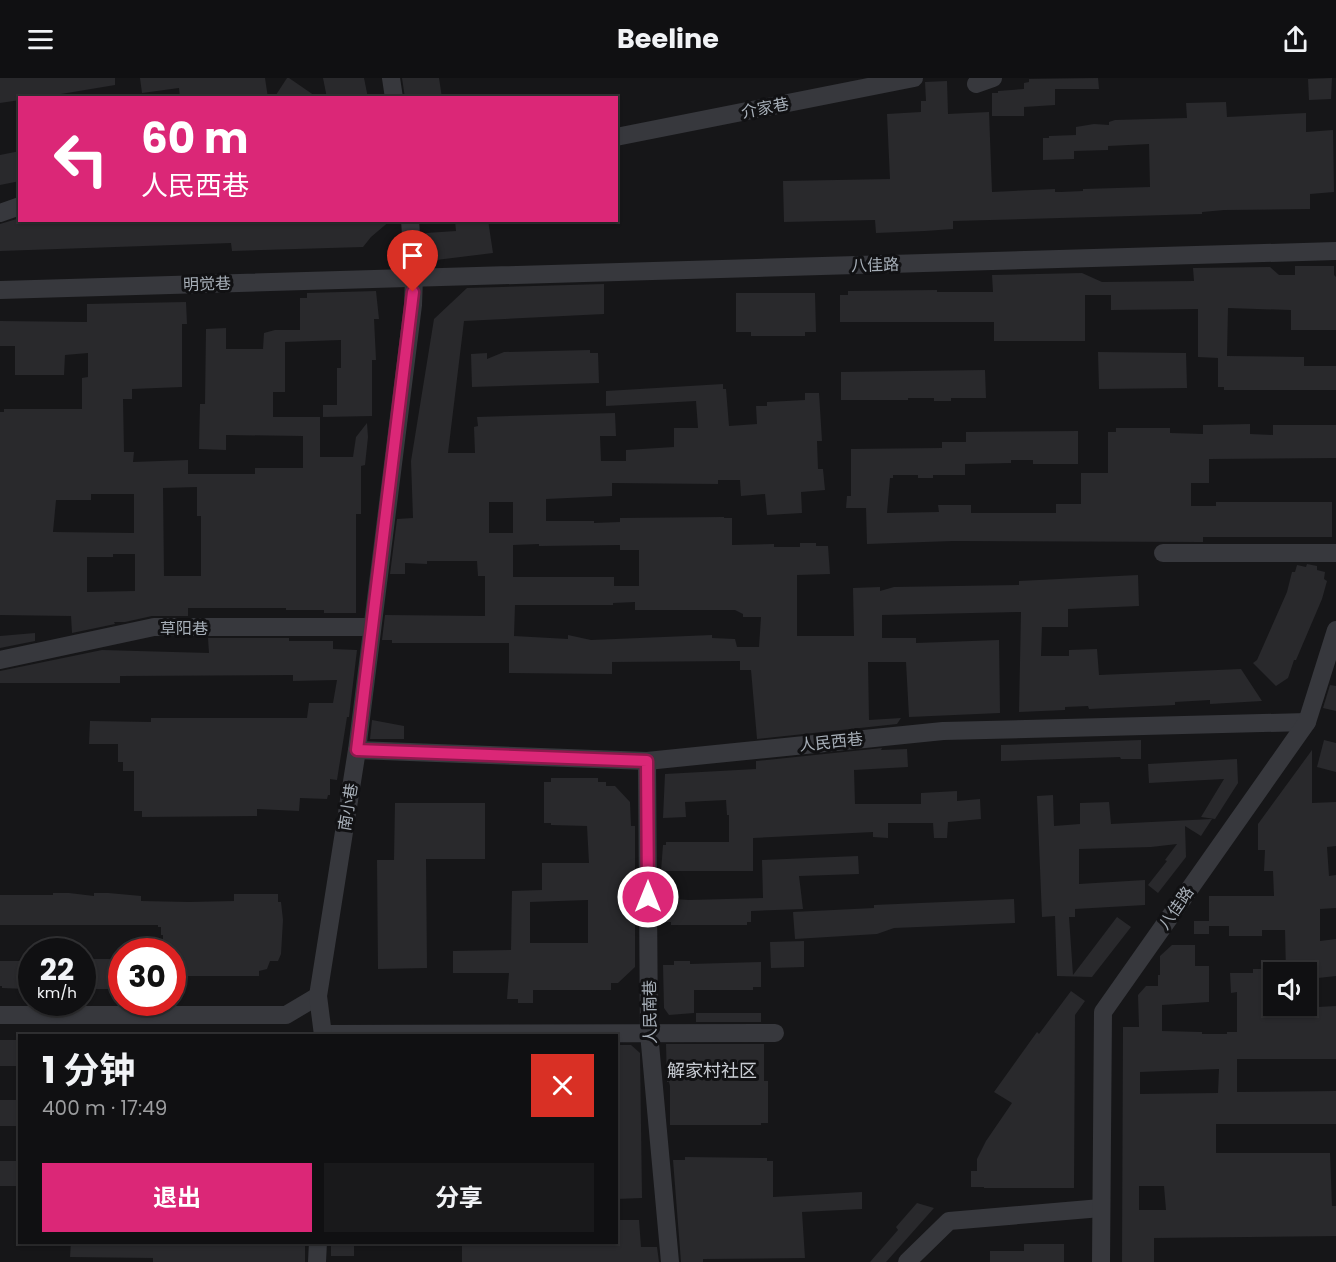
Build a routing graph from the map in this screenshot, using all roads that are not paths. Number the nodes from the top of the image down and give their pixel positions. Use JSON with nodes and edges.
{"nodes":[{"id":1,"x":391,"y":78,"type":"edge"},
{"id":2,"x":914,"y":78,"type":"edge"},
{"id":3,"x":993,"y":78,"type":"edge"},
{"id":4,"x":976,"y":84,"type":"dead end"},
{"id":5,"x":394,"y":96,"type":"edge"},
{"id":6,"x":618,"y":137,"type":"edge"},
{"id":7,"x":18,"y":207,"type":"edge"},
{"id":8,"x":0,"y":213,"type":"edge"},
{"id":9,"x":410,"y":222,"type":"edge"},
{"id":10,"x":1336,"y":252,"type":"edge"},
{"id":11,"x":414,"y":278,"type":"junction"},
{"id":12,"x":0,"y":290,"type":"edge"},
{"id":13,"x":1163,"y":553,"type":"dead end"},
{"id":14,"x":1336,"y":553,"type":"edge"},
{"id":15,"x":372,"y":627,"type":"junction"},
{"id":16,"x":1336,"y":630,"type":"edge"},
{"id":17,"x":0,"y":660,"type":"edge"},
{"id":18,"x":1306,"y":722,"type":"junction"},
{"id":19,"x":357,"y":750,"type":"junction"},
{"id":20,"x":647,"y":761,"type":"junction"},
{"id":21,"x":318,"y":996,"type":"junction"},
{"id":22,"x":0,"y":1015,"type":"edge"},
{"id":23,"x":649,"y":1033,"type":"junction"},
{"id":24,"x":775,"y":1033,"type":"dead end"},
{"id":25,"x":323,"y":1034,"type":"edge"},
{"id":26,"x":1101,"y":1208,"type":"junction"},
{"id":27,"x":318,"y":1244,"type":"edge"},
{"id":28,"x":317,"y":1262,"type":"edge"},
{"id":29,"x":670,"y":1262,"type":"edge"},
{"id":30,"x":907,"y":1262,"type":"edge"},
{"id":31,"x":1101,"y":1262,"type":"edge"}],
"edges":[{"from":1,"to":5,"type":"street"},
{"from":2,"to":6,"type":"street","name":"介家巷"},
{"from":3,"to":4,"type":"street"},
{"from":7,"to":8,"type":"street"},
{"from":9,"to":11,"type":"street","name":"南小巷"},
{"from":10,"to":11,"type":"street","name":"八佳路"},
{"from":11,"to":12,"type":"street","name":"明觉巷"},
{"from":11,"to":15,"type":"street","name":"南小巷"},
{"from":13,"to":14,"type":"street"},
{"from":15,"to":17,"type":"street","name":"草阳巷"},
{"from":15,"to":19,"type":"street","name":"南小巷"},
{"from":16,"to":18,"type":"street","name":"八佳路"},
{"from":18,"to":20,"type":"street","name":"人民西巷"},
{"from":18,"to":26,"type":"street","name":"八佳路"},
{"from":19,"to":20,"type":"street","name":"人民西巷"},
{"from":19,"to":21,"type":"street","name":"南小巷"},
{"from":20,"to":23,"type":"street","name":"人民南巷"},
{"from":21,"to":22,"type":"street"},
{"from":21,"to":25,"type":"street","name":"南小巷"},
{"from":23,"to":24,"type":"street"},
{"from":23,"to":25,"type":"street"},
{"from":23,"to":29,"type":"street","name":"人民南巷"},
{"from":26,"to":30,"type":"street"},
{"from":26,"to":31,"type":"street","name":"八佳路"},
{"from":27,"to":28,"type":"street"}]}
